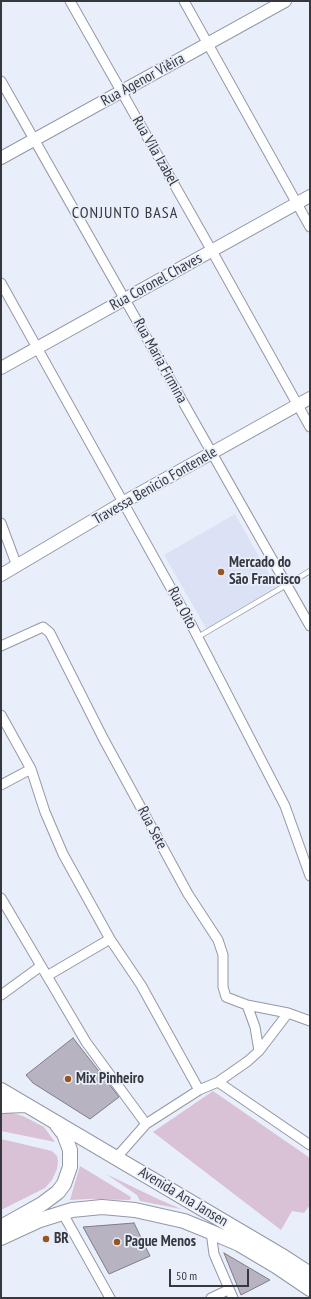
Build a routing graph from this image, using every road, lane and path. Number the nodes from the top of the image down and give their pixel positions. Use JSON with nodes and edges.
{"nodes":[{"id":1,"x":70,"y":1,"type":"edge"},
{"id":2,"x":184,"y":1,"type":"edge"},
{"id":3,"x":285,"y":1,"type":"edge"},
{"id":4,"x":208,"y":43,"type":"junction"},
{"id":5,"x":1,"y":81,"type":"edge"},
{"id":6,"x":122,"y":92,"type":"junction"},
{"id":7,"x":34,"y":140,"type":"junction"},
{"id":8,"x":1,"y":158,"type":"edge"},
{"id":9,"x":310,"y":196,"type":"edge"},
{"id":10,"x":297,"y":203,"type":"junction"},
{"id":11,"x":310,"y":227,"type":"edge"},
{"id":12,"x":212,"y":251,"type":"junction"},
{"id":13,"x":1,"y":283,"type":"edge"},
{"id":14,"x":125,"y":299,"type":"junction"},
{"id":15,"x":38,"y":348,"type":"junction"},
{"id":16,"x":1,"y":368,"type":"edge"},
{"id":17,"x":310,"y":398,"type":"edge"},
{"id":18,"x":297,"y":405,"type":"junction"},
{"id":19,"x":310,"y":427,"type":"edge"},
{"id":20,"x":212,"y":454,"type":"junction"},
{"id":21,"x":124,"y":502,"type":"junction"},
{"id":22,"x":1,"y":524,"type":"edge"},
{"id":23,"x":17,"y":566,"type":"junction"},
{"id":24,"x":310,"y":571,"type":"edge"},
{"id":25,"x":1,"y":576,"type":"edge"},
{"id":26,"x":286,"y":585,"type":"junction"},
{"id":27,"x":310,"y":626,"type":"edge"},
{"id":28,"x":198,"y":638,"type":"junction"},
{"id":29,"x":1,"y":646,"type":"edge"},
{"id":30,"x":1,"y":715,"type":"edge"},
{"id":31,"x":31,"y":769,"type":"junction"},
{"id":32,"x":1,"y":785,"type":"edge"},
{"id":33,"x":310,"y":876,"type":"edge"},
{"id":34,"x":1,"y":898,"type":"edge"},
{"id":35,"x":110,"y":939,"type":"junction"},
{"id":36,"x":41,"y":966,"type":"junction"},
{"id":37,"x":47,"y":976,"type":"junction"},
{"id":38,"x":1,"y":994,"type":"edge"},
{"id":39,"x":247,"y":1005,"type":"junction"},
{"id":40,"x":288,"y":1013,"type":"junction"},
{"id":41,"x":310,"y":1021,"type":"edge"},
{"id":42,"x":259,"y":1051,"type":"junction"},
{"id":43,"x":218,"y":1082,"type":"junction"},
{"id":44,"x":1,"y":1090,"type":"edge"},
{"id":45,"x":199,"y":1090,"type":"junction"},
{"id":46,"x":26,"y":1105,"type":"junction"},
{"id":47,"x":1,"y":1106,"type":"edge"},
{"id":48,"x":54,"y":1122,"type":"junction"},
{"id":49,"x":146,"y":1124,"type":"junction"},
{"id":50,"x":310,"y":1145,"type":"edge"},
{"id":51,"x":116,"y":1158,"type":"junction"},
{"id":52,"x":62,"y":1212,"type":"junction"},
{"id":53,"x":1,"y":1227,"type":"edge"},
{"id":54,"x":211,"y":1232,"type":"junction"},
{"id":55,"x":1,"y":1238,"type":"edge"},
{"id":56,"x":310,"y":1274,"type":"edge"},
{"id":57,"x":310,"y":1289,"type":"edge"},
{"id":58,"x":230,"y":1294,"type":"edge"},
{"id":59,"x":110,"y":1298,"type":"edge"},
{"id":60,"x":211,"y":1298,"type":"edge"}],
"edges":[{"from":1,"to":6,"type":"street","name":"Rua Vila Izabel"},
{"from":2,"to":4,"type":"street"},
{"from":3,"to":4,"type":"street","name":"Rua Agenor Viêira"},
{"from":4,"to":6,"type":"street","name":"Rua Agenor Viêira"},
{"from":4,"to":10,"type":"street"},
{"from":5,"to":7,"type":"street","name":"Rua Maria Firmina"},
{"from":6,"to":7,"type":"street","name":"Rua Agenor Viêira"},
{"from":6,"to":12,"type":"street","name":"Rua Vila Izabel"},
{"from":7,"to":8,"type":"street","name":"Rua Agenor Viêira"},
{"from":7,"to":14,"type":"street","name":"Rua Maria Firmina"},
{"from":9,"to":10,"type":"street","name":"Rua Coronel Chaves"},
{"from":10,"to":11,"type":"street"},
{"from":10,"to":12,"type":"street","name":"Rua Coronel Chaves"},
{"from":12,"to":14,"type":"street","name":"Rua Coronel Chaves"},
{"from":12,"to":18,"type":"street","name":"Rua Vila Izabel"},
{"from":13,"to":15,"type":"street","name":"Rua Oito"},
{"from":14,"to":15,"type":"street","name":"Rua Coronel Chaves"},
{"from":14,"to":20,"type":"street","name":"Rua Maria Firmina"},
{"from":15,"to":16,"type":"street","name":"Rua Coronel Chaves"},
{"from":15,"to":21,"type":"street","name":"Rua Oito"},
{"from":17,"to":18,"type":"street","name":"Travessa Benicio Fontenele"},
{"from":18,"to":19,"type":"street","name":"Rua Vila Izabel"},
{"from":18,"to":20,"type":"street","name":"Travessa Benicio Fontenele"},
{"from":20,"to":21,"type":"street","name":"Travessa Benicio Fontenele"},
{"from":20,"to":26,"type":"street","name":"Rua Maria Firmina"},
{"from":21,"to":23,"type":"street","name":"Travessa Benicio Fontenele"},
{"from":21,"to":28,"type":"street","name":"Rua Oito"},
{"from":22,"to":23,"type":"street"},
{"from":23,"to":25,"type":"street","name":"Travessa Benicio Fontenele"},
{"from":24,"to":26,"type":"lane"},
{"from":26,"to":27,"type":"street","name":"Rua Maria Firmina"},
{"from":26,"to":28,"type":"lane"},
{"from":28,"to":33,"type":"street","name":"Rua Oito"},
{"from":29,"to":39,"type":"street","name":"Rua Sete"},
{"from":30,"to":31,"type":"street"},
{"from":31,"to":32,"type":"street"},
{"from":31,"to":35,"type":"street"},
{"from":34,"to":36,"type":"street"},
{"from":35,"to":37,"type":"street"},
{"from":35,"to":45,"type":"street"},
{"from":36,"to":37,"type":"street"},
{"from":36,"to":38,"type":"street"},
{"from":37,"to":49,"type":"street"},
{"from":39,"to":40,"type":"street","name":"Rua Sete"},
{"from":39,"to":42,"type":"street"},
{"from":40,"to":41,"type":"street","name":"Rua Sete"},
{"from":40,"to":42,"type":"street"},
{"from":42,"to":43,"type":"street"},
{"from":43,"to":45,"type":"street"},
{"from":43,"to":50,"type":"street"},
{"from":44,"to":46,"type":"main road","name":"Avenida Ana Jansen"},
{"from":45,"to":49,"type":"street"},
{"from":46,"to":47,"type":"main road"},
{"from":46,"to":48,"type":"main road","name":"Avenida Ana Jansen"},
{"from":48,"to":51,"type":"main road","name":"Avenida Ana Jansen"},
{"from":48,"to":53,"type":"main road"},
{"from":49,"to":51,"type":"street"},
{"from":51,"to":56,"type":"main road","name":"Avenida Ana Jansen"},
{"from":52,"to":54,"type":"main road","name":"Avenida Ana Jansen"},
{"from":52,"to":55,"type":"main road","name":"Avenida Ana Jansen"},
{"from":52,"to":59,"type":"street"},
{"from":54,"to":57,"type":"main road","name":"Avenida Ana Jansen"},
{"from":54,"to":58,"type":"street"},
{"from":58,"to":60,"type":"street"}]}
